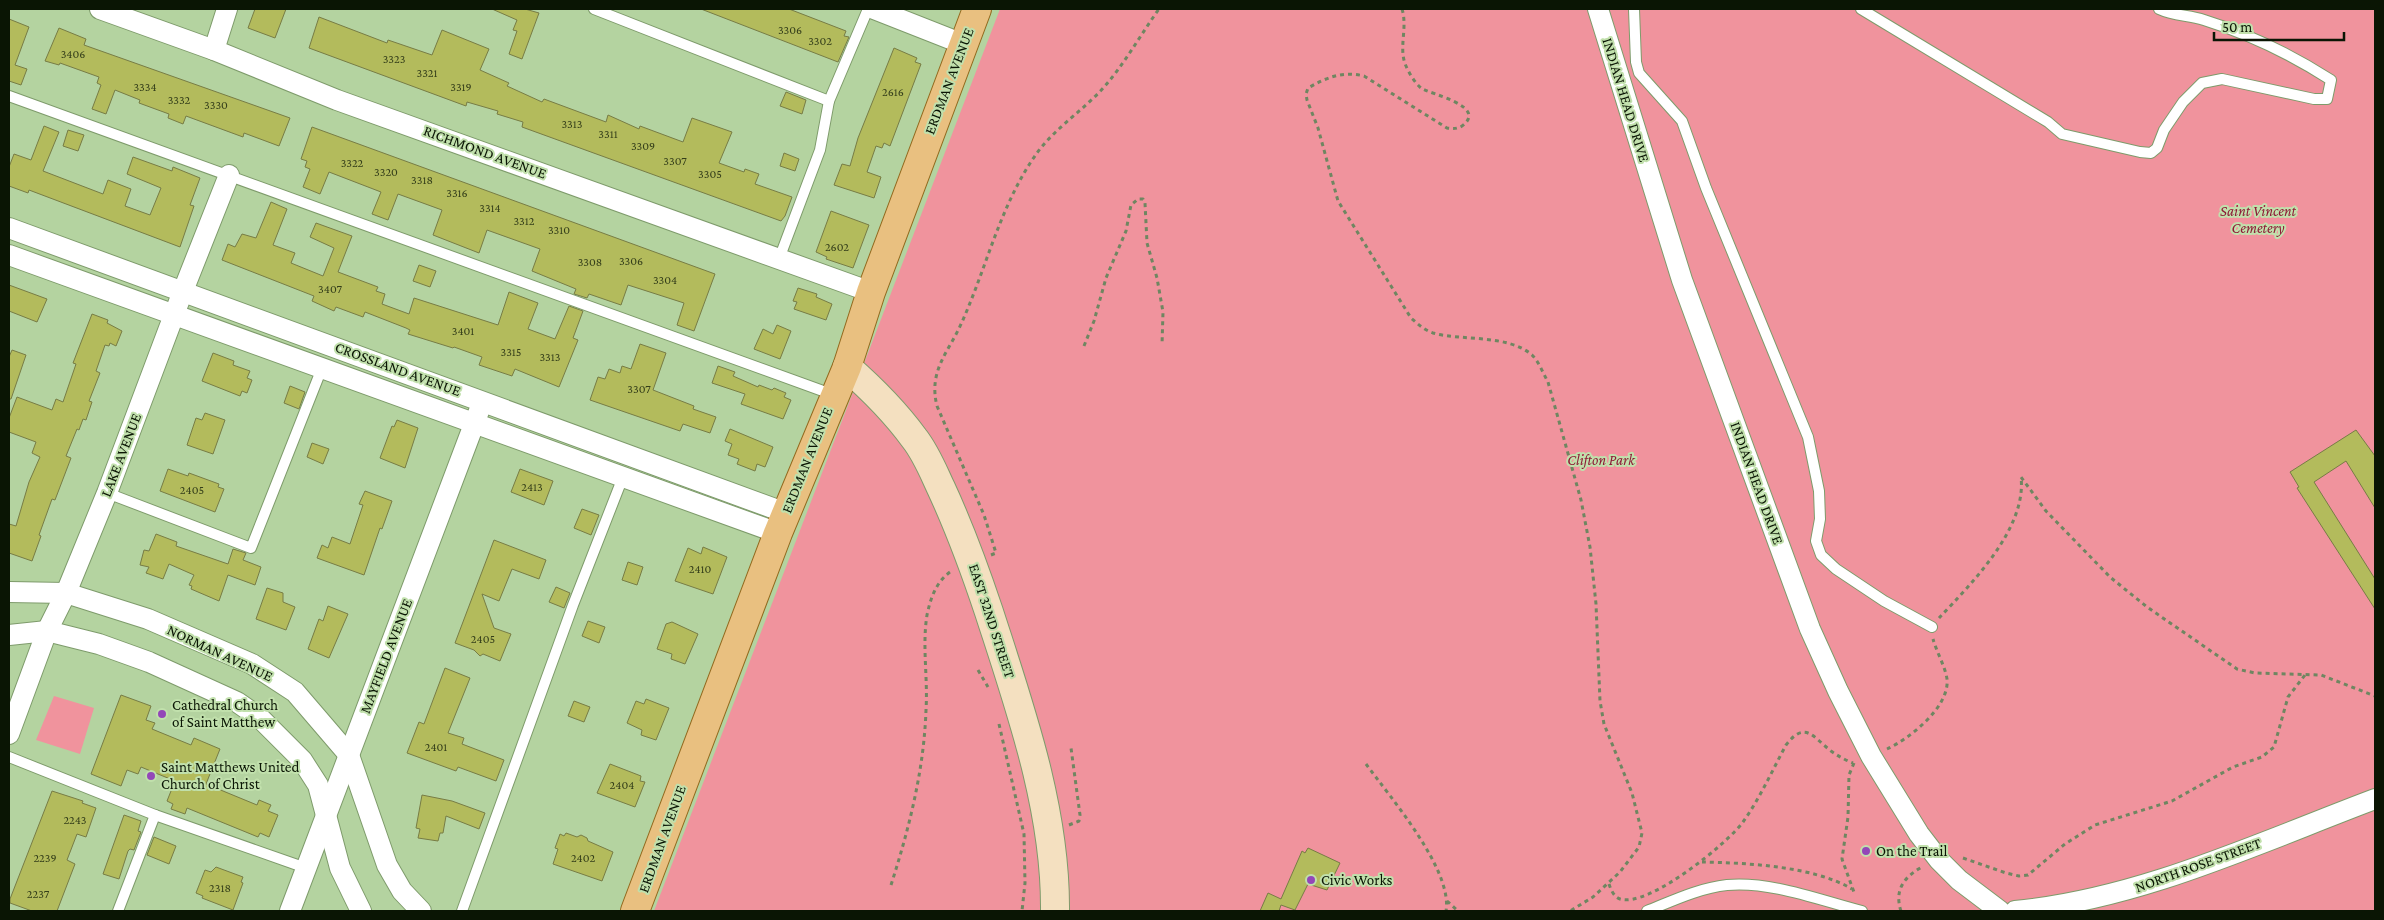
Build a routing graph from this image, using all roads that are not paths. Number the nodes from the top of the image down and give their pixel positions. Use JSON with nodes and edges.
{"nodes":[{"id":1,"x":100,"y":9,"type":"edge"},
{"id":2,"x":227,"y":9,"type":"edge"},
{"id":3,"x":594,"y":9,"type":"edge"},
{"id":4,"x":868,"y":9,"type":"edge"},
{"id":5,"x":874,"y":9,"type":"edge"},
{"id":6,"x":977,"y":9,"type":"edge"},
{"id":7,"x":1598,"y":9,"type":"edge"},
{"id":8,"x":1634,"y":9,"type":"edge"},
{"id":9,"x":1861,"y":9,"type":"edge"},
{"id":10,"x":2159,"y":9,"type":"edge"},
{"id":11,"x":124,"y":13,"type":"edge"},
{"id":12,"x":963,"y":44,"type":"junction"},
{"id":13,"x":214,"y":50,"type":"junction"},
{"id":14,"x":9,"y":96,"type":"edge"},
{"id":15,"x":829,"y":101,"type":"junction"},
{"id":16,"x":228,"y":175,"type":"junction"},
{"id":17,"x":9,"y":228,"type":"edge"},
{"id":18,"x":9,"y":255,"type":"edge"},
{"id":19,"x":778,"y":259,"type":"junction"},
{"id":20,"x":183,"y":291,"type":"junction"},
{"id":21,"x":871,"y":292,"type":"junction"},
{"id":22,"x":174,"y":315,"type":"junction"},
{"id":23,"x":847,"y":367,"type":"junction"},
{"id":24,"x":322,"y":368,"type":"junction"},
{"id":25,"x":834,"y":395,"type":"junction"},
{"id":26,"x":484,"y":401,"type":"junction"},
{"id":27,"x":474,"y":423,"type":"junction"},
{"id":28,"x":623,"y":477,"type":"junction"},
{"id":29,"x":107,"y":493,"type":"junction"},
{"id":30,"x":782,"y":523,"type":"junction"},
{"id":31,"x":9,"y":592,"type":"edge"},
{"id":32,"x":66,"y":593,"type":"junction"},
{"id":33,"x":1932,"y":627,"type":"road end"},
{"id":34,"x":47,"y":631,"type":"junction"},
{"id":35,"x":9,"y":634,"type":"edge"},
{"id":36,"x":9,"y":734,"type":"edge"},
{"id":37,"x":348,"y":755,"type":"junction"},
{"id":38,"x":9,"y":758,"type":"edge"},
{"id":39,"x":2375,"y":799,"type":"edge"},
{"id":40,"x":155,"y":815,"type":"junction"},
{"id":41,"x":326,"y":818,"type":"junction"},
{"id":42,"x":306,"y":868,"type":"junction"},
{"id":43,"x":118,"y":911,"type":"edge"},
{"id":44,"x":290,"y":911,"type":"edge"},
{"id":45,"x":361,"y":911,"type":"edge"},
{"id":46,"x":421,"y":911,"type":"edge"},
{"id":47,"x":462,"y":911,"type":"edge"},
{"id":48,"x":635,"y":911,"type":"edge"},
{"id":49,"x":1055,"y":911,"type":"edge"},
{"id":50,"x":1647,"y":911,"type":"edge"},
{"id":51,"x":1862,"y":911,"type":"edge"},
{"id":52,"x":2000,"y":911,"type":"edge"},
{"id":53,"x":2015,"y":911,"type":"edge"}],
"edges":[{"from":1,"to":11,"type":"street","name":"RICHMOND AVENUE"},
{"from":2,"to":13,"type":"street"},
{"from":3,"to":15,"type":"lane"},
{"from":4,"to":15,"type":"lane"},
{"from":5,"to":12,"type":"street"},
{"from":6,"to":12,"type":"main road","name":"ERDMAN AVENUE"},
{"from":7,"to":52,"type":"street","name":"INDIAN HEAD DRIVE"},
{"from":8,"to":33,"type":"lane"},
{"from":9,"to":10,"type":"lane"},
{"from":11,"to":13,"type":"street","name":"RICHMOND AVENUE"},
{"from":12,"to":21,"type":"main road","name":"ERDMAN AVENUE"},
{"from":13,"to":19,"type":"street","name":"RICHMOND AVENUE"},
{"from":14,"to":16,"type":"lane"},
{"from":15,"to":19,"type":"lane"},
{"from":16,"to":20,"type":"street","name":"LAKE AVENUE"},
{"from":16,"to":25,"type":"lane"},
{"from":17,"to":20,"type":"street","name":"CROSSLAND AVENUE"},
{"from":18,"to":22,"type":"street","name":"CROSSLAND AVENUE"},
{"from":19,"to":21,"type":"street","name":"RICHMOND AVENUE"},
{"from":20,"to":22,"type":"street","name":"LAKE AVENUE"},
{"from":20,"to":26,"type":"street","name":"CROSSLAND AVENUE"},
{"from":21,"to":23,"type":"main road","name":"ERDMAN AVENUE"},
{"from":22,"to":24,"type":"street","name":"CROSSLAND AVENUE"},
{"from":22,"to":29,"type":"street","name":"LAKE AVENUE"},
{"from":23,"to":25,"type":"main road","name":"ERDMAN AVENUE"},
{"from":23,"to":49,"type":"street","name":"EAST 32ND STREET"},
{"from":24,"to":27,"type":"street","name":"CROSSLAND AVENUE"},
{"from":24,"to":29,"type":"lane"},
{"from":25,"to":30,"type":"main road","name":"ERDMAN AVENUE"},
{"from":26,"to":27,"type":"street","name":"MAYFIELD AVENUE"},
{"from":26,"to":30,"type":"street","name":"CROSSLAND AVENUE"},
{"from":27,"to":28,"type":"street","name":"CROSSLAND AVENUE"},
{"from":27,"to":37,"type":"street","name":"MAYFIELD AVENUE"},
{"from":28,"to":30,"type":"street","name":"CROSSLAND AVENUE"},
{"from":28,"to":47,"type":"lane"},
{"from":29,"to":32,"type":"street","name":"LAKE AVENUE"},
{"from":30,"to":48,"type":"main road","name":"ERDMAN AVENUE"},
{"from":31,"to":32,"type":"street","name":"NORMAN AVENUE"},
{"from":32,"to":34,"type":"street","name":"LAKE AVENUE"},
{"from":32,"to":37,"type":"street","name":"NORMAN AVENUE"},
{"from":34,"to":35,"type":"street"},
{"from":34,"to":36,"type":"street","name":"LAKE AVENUE"},
{"from":34,"to":41,"type":"street"},
{"from":37,"to":41,"type":"street","name":"MAYFIELD AVENUE"},
{"from":37,"to":46,"type":"street","name":"NORMAN AVENUE"},
{"from":38,"to":40,"type":"lane"},
{"from":39,"to":53,"type":"street","name":"NORTH ROSE STREET"},
{"from":40,"to":42,"type":"lane"},
{"from":40,"to":43,"type":"lane"},
{"from":41,"to":42,"type":"street","name":"MAYFIELD AVENUE"},
{"from":41,"to":45,"type":"street"},
{"from":42,"to":44,"type":"street","name":"MAYFIELD AVENUE"},
{"from":50,"to":51,"type":"lane"}]}
